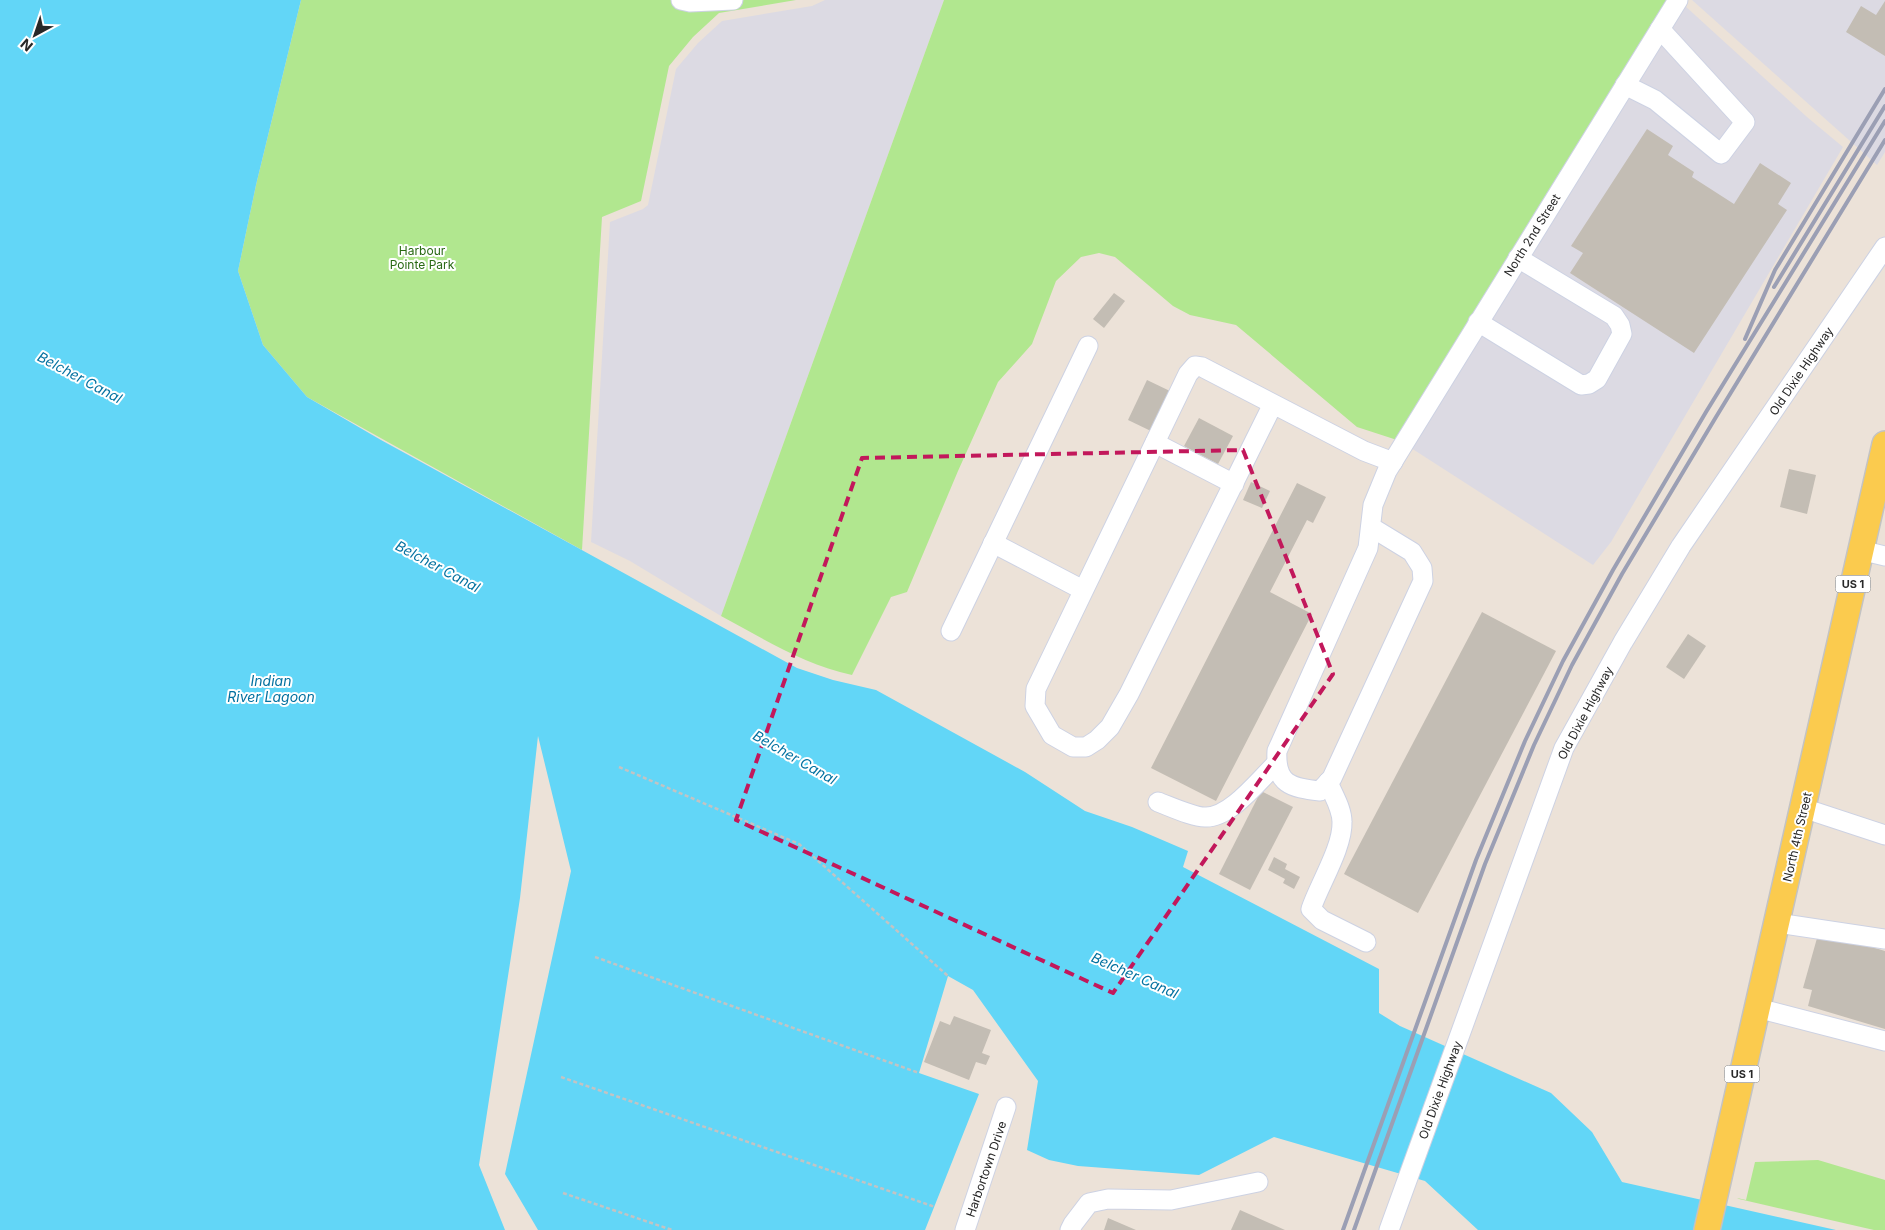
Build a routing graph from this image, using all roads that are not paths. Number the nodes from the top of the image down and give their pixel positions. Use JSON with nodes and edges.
{"nodes":[{"id":1,"x":681,"y":0,"type":"edge"},
{"id":2,"x":733,"y":0,"type":"edge"},
{"id":3,"x":1678,"y":0,"type":"edge"},
{"id":4,"x":1660,"y":29,"type":"junction"},
{"id":5,"x":1625,"y":85,"type":"junction"},
{"id":6,"x":1885,"y":247,"type":"edge"},
{"id":7,"x":1518,"y":258,"type":"junction"},
{"id":8,"x":1478,"y":322,"type":"junction"},
{"id":9,"x":1088,"y":346,"type":"dead end"},
{"id":10,"x":1273,"y":404,"type":"junction"},
{"id":11,"x":1155,"y":443,"type":"junction"},
{"id":12,"x":1885,"y":444,"type":"edge"},
{"id":13,"x":1390,"y":467,"type":"junction"},
{"id":14,"x":1234,"y":484,"type":"junction"},
{"id":15,"x":1371,"y":528,"type":"junction"},
{"id":16,"x":993,"y":543,"type":"junction"},
{"id":17,"x":1860,"y":550,"type":"junction"},
{"id":18,"x":1885,"y":556,"type":"edge"},
{"id":19,"x":1083,"y":590,"type":"junction"},
{"id":20,"x":950,"y":631,"type":"dead end"},
{"id":21,"x":1276,"y":764,"type":"junction"},
{"id":22,"x":1328,"y":782,"type":"junction"},
{"id":23,"x":1158,"y":802,"type":"dead end"},
{"id":24,"x":1803,"y":808,"type":"junction"},
{"id":25,"x":1885,"y":818,"type":"edge"},
{"id":26,"x":1859,"y":825,"type":"junction"},
{"id":27,"x":1885,"y":835,"type":"edge"},
{"id":28,"x":1777,"y":923,"type":"junction"},
{"id":29,"x":1885,"y":938,"type":"edge"},
{"id":30,"x":1366,"y":942,"type":"dead end"},
{"id":31,"x":1757,"y":1008,"type":"junction"},
{"id":32,"x":1885,"y":1042,"type":"edge"},
{"id":33,"x":1006,"y":1107,"type":"dead end"},
{"id":34,"x":1258,"y":1182,"type":"dead end"},
{"id":35,"x":965,"y":1230,"type":"edge"},
{"id":36,"x":1070,"y":1230,"type":"edge"},
{"id":37,"x":1389,"y":1230,"type":"edge"},
{"id":38,"x":1707,"y":1230,"type":"edge"}],
"edges":[{"from":1,"to":2,"type":"street"},
{"from":3,"to":4,"type":"street","name":"North 2nd Street"},
{"from":4,"to":5,"type":"street","name":"North 2nd Street"},
{"from":4,"to":5,"type":"street"},
{"from":5,"to":7,"type":"street","name":"North 2nd Street"},
{"from":6,"to":37,"type":"street","name":"Old Dixie Highway"},
{"from":7,"to":8,"type":"street","name":"North 2nd Street"},
{"from":7,"to":8,"type":"street"},
{"from":8,"to":13,"type":"street","name":"North 2nd Street"},
{"from":9,"to":16,"type":"street"},
{"from":10,"to":11,"type":"street"},
{"from":10,"to":13,"type":"street"},
{"from":10,"to":14,"type":"street"},
{"from":11,"to":14,"type":"street"},
{"from":11,"to":19,"type":"street"},
{"from":12,"to":17,"type":"main road","name":"North 4th Street","number":"US 1"},
{"from":13,"to":15,"type":"street","name":"North 2nd Street"},
{"from":14,"to":19,"type":"street"},
{"from":15,"to":21,"type":"street","name":"North 2nd Street"},
{"from":15,"to":22,"type":"street"},
{"from":16,"to":19,"type":"street"},
{"from":16,"to":20,"type":"street"},
{"from":17,"to":18,"type":"street"},
{"from":17,"to":24,"type":"main road","name":"North 4th Street","number":"US 1"},
{"from":21,"to":22,"type":"street"},
{"from":21,"to":23,"type":"street"},
{"from":22,"to":30,"type":"street"},
{"from":24,"to":26,"type":"street"},
{"from":24,"to":28,"type":"main road","name":"North 4th Street","number":"US 1"},
{"from":25,"to":26,"type":"street"},
{"from":26,"to":27,"type":"street"},
{"from":28,"to":29,"type":"street"},
{"from":28,"to":31,"type":"main road","name":"North 4th Street","number":"US 1"},
{"from":31,"to":32,"type":"street"},
{"from":31,"to":38,"type":"main road","name":"North 4th Street","number":"US 1"},
{"from":33,"to":35,"type":"street","name":"Harbortown Drive"},
{"from":34,"to":36,"type":"street"}]}
